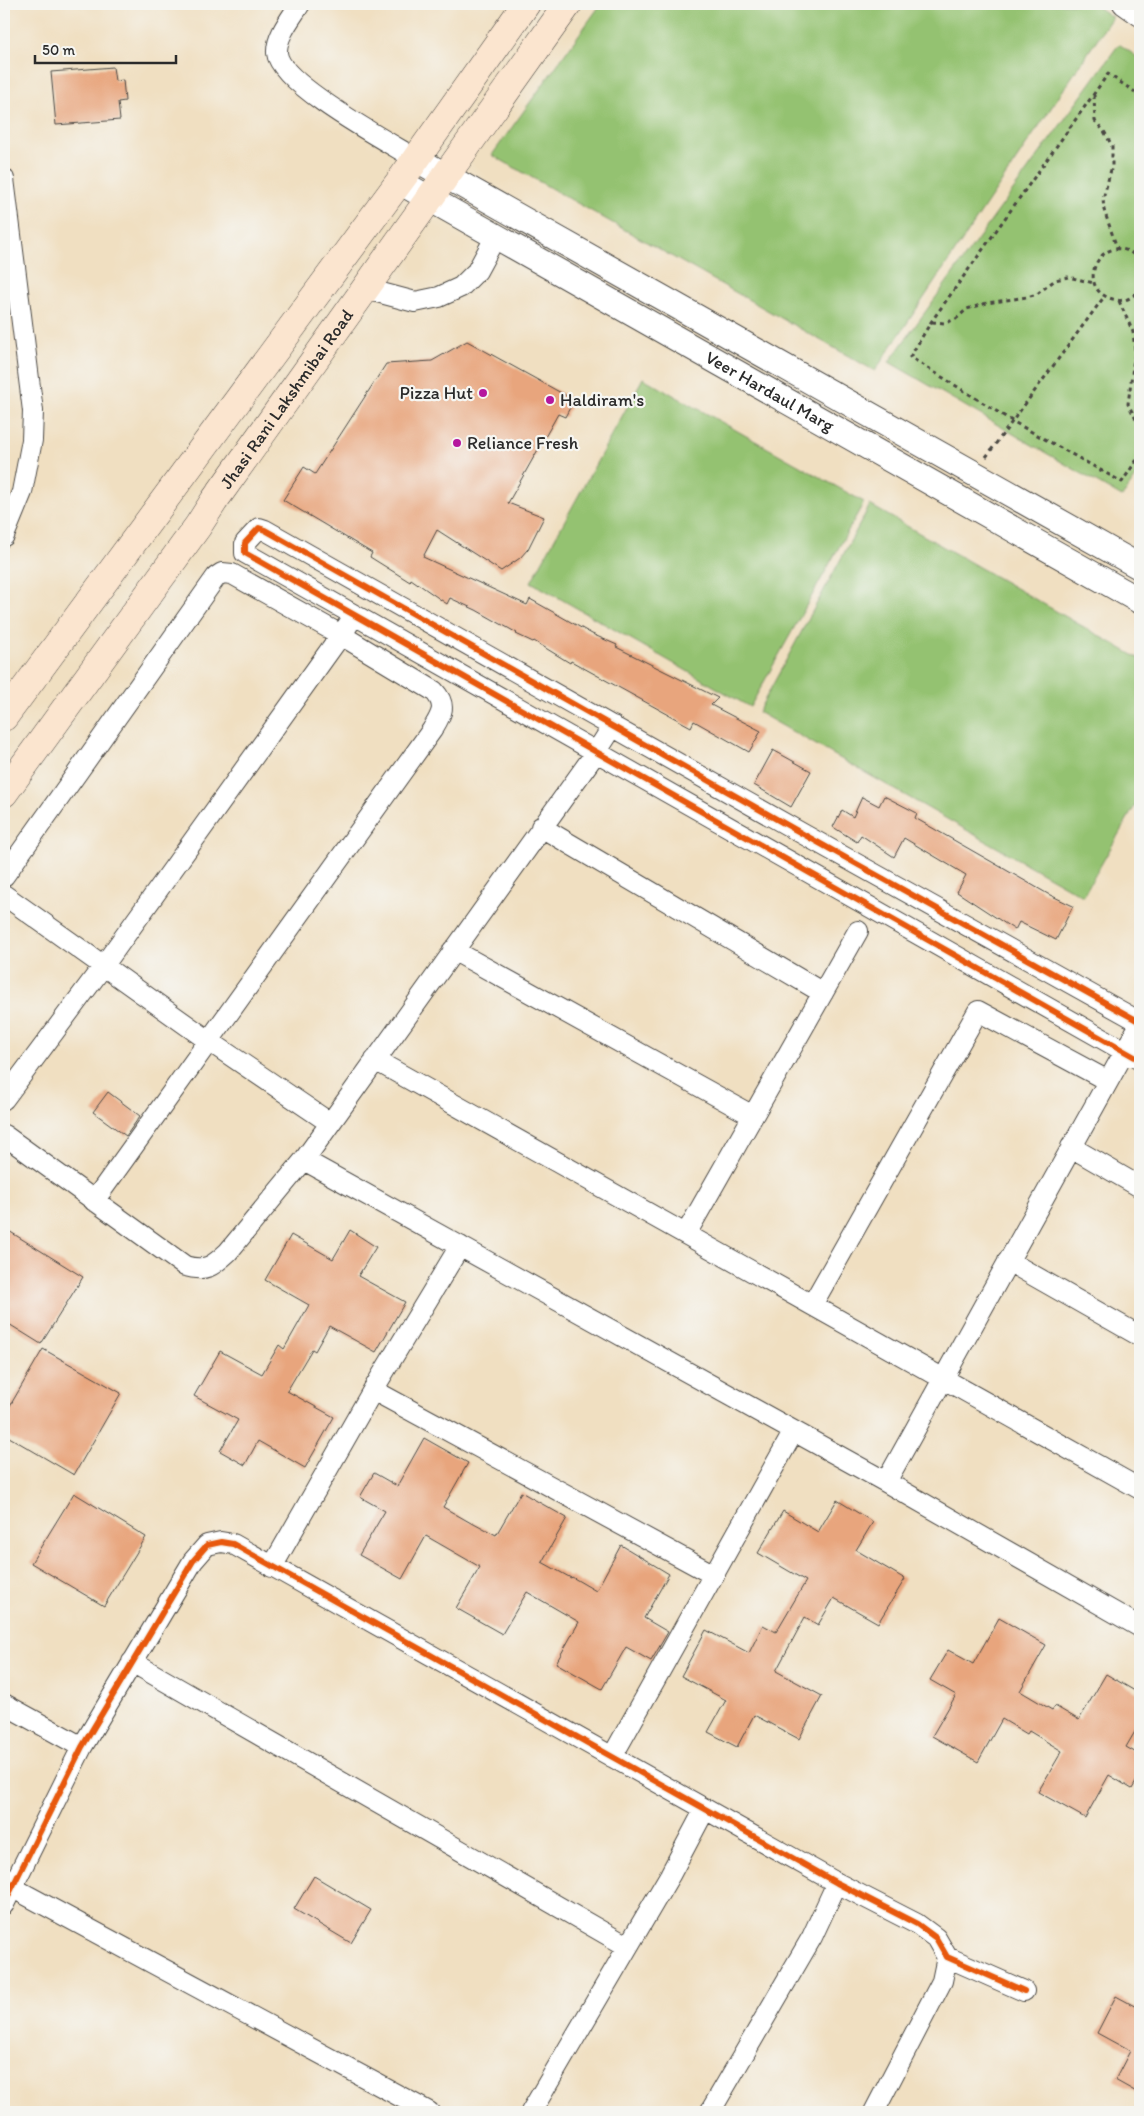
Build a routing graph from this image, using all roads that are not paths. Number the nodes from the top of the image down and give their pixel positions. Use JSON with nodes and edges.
{"nodes":[{"id":1,"x":300,"y":4,"type":"edge"},
{"id":2,"x":526,"y":4,"type":"edge"},
{"id":3,"x":568,"y":4,"type":"edge"},
{"id":4,"x":1123,"y":4,"type":"edge"},
{"id":5,"x":1140,"y":16,"type":"edge"},
{"id":6,"x":416,"y":159,"type":"junction"},
{"id":7,"x":447,"y":176,"type":"junction"},
{"id":8,"x":4,"y":178,"type":"edge"},
{"id":9,"x":400,"y":182,"type":"junction"},
{"id":10,"x":430,"y":199,"type":"junction"},
{"id":11,"x":496,"y":236,"type":"junction"},
{"id":12,"x":366,"y":289,"type":"junction"},
{"id":13,"x":4,"y":536,"type":"edge"},
{"id":14,"x":1140,"y":567,"type":"edge"},
{"id":15,"x":1140,"y":601,"type":"edge"},
{"id":16,"x":354,"y":615,"type":"junction"},
{"id":17,"x":341,"y":635,"type":"junction"},
{"id":18,"x":4,"y":717,"type":"edge"},
{"id":19,"x":613,"y":726,"type":"junction"},
{"id":20,"x":596,"y":752,"type":"junction"},
{"id":21,"x":4,"y":793,"type":"edge"},
{"id":22,"x":541,"y":827,"type":"junction"},
{"id":23,"x":4,"y":876,"type":"edge"},
{"id":24,"x":4,"y":895,"type":"edge"},
{"id":25,"x":858,"y":931,"type":"dead end"},
{"id":26,"x":453,"y":950,"type":"junction"},
{"id":27,"x":104,"y":965,"type":"junction"},
{"id":28,"x":823,"y":993,"type":"junction"},
{"id":29,"x":1140,"y":1023,"type":"edge"},
{"id":30,"x":210,"y":1041,"type":"junction"},
{"id":31,"x":1133,"y":1056,"type":"edge"},
{"id":32,"x":375,"y":1060,"type":"junction"},
{"id":33,"x":1108,"y":1081,"type":"junction"},
{"id":34,"x":4,"y":1099,"type":"edge"},
{"id":35,"x":753,"y":1116,"type":"junction"},
{"id":36,"x":330,"y":1123,"type":"junction"},
{"id":37,"x":4,"y":1135,"type":"edge"},
{"id":38,"x":1071,"y":1148,"type":"junction"},
{"id":39,"x":304,"y":1160,"type":"junction"},
{"id":40,"x":1140,"y":1187,"type":"edge"},
{"id":41,"x":94,"y":1201,"type":"junction"},
{"id":42,"x":686,"y":1234,"type":"junction"},
{"id":43,"x":460,"y":1246,"type":"junction"},
{"id":44,"x":1008,"y":1261,"type":"junction"},
{"id":45,"x":812,"y":1305,"type":"junction"},
{"id":46,"x":1140,"y":1336,"type":"edge"},
{"id":47,"x":943,"y":1379,"type":"junction"},
{"id":48,"x":373,"y":1390,"type":"junction"},
{"id":49,"x":794,"y":1431,"type":"junction"},
{"id":50,"x":886,"y":1482,"type":"junction"},
{"id":51,"x":1140,"y":1490,"type":"edge"},
{"id":52,"x":272,"y":1567,"type":"junction"},
{"id":53,"x":714,"y":1575,"type":"junction"},
{"id":54,"x":1140,"y":1627,"type":"edge"},
{"id":55,"x":132,"y":1662,"type":"junction"},
{"id":56,"x":4,"y":1704,"type":"edge"},
{"id":57,"x":82,"y":1747,"type":"junction"},
{"id":58,"x":612,"y":1757,"type":"junction"},
{"id":59,"x":705,"y":1809,"type":"junction"},
{"id":60,"x":837,"y":1883,"type":"junction"},
{"id":61,"x":7,"y":1892,"type":"edge"},
{"id":62,"x":627,"y":1946,"type":"junction"},
{"id":63,"x":947,"y":1957,"type":"junction"},
{"id":64,"x":1024,"y":1990,"type":"dead end"},
{"id":65,"x":429,"y":2112,"type":"edge"},
{"id":66,"x":531,"y":2112,"type":"edge"},
{"id":67,"x":710,"y":2112,"type":"edge"},
{"id":68,"x":874,"y":2112,"type":"edge"}],
"edges":[{"from":1,"to":6,"type":"street"},
{"from":2,"to":6,"type":"main road"},
{"from":3,"to":7,"type":"main road","name":"Jhasi Rani Lakshmibai Road"},
{"from":4,"to":5,"type":"street"},
{"from":6,"to":7,"type":"street","name":"Veer Hardaul Marg"},
{"from":6,"to":9,"type":"main road"},
{"from":7,"to":10,"type":"main road","name":"Jhasi Rani Lakshmibai Road"},
{"from":7,"to":14,"type":"street","name":"Veer Hardaul Marg"},
{"from":8,"to":13,"type":"street"},
{"from":9,"to":10,"type":"street","name":"Veer Hardaul Marg"},
{"from":9,"to":18,"type":"main road"},
{"from":10,"to":11,"type":"street","name":"Veer Hardaul Marg"},
{"from":10,"to":12,"type":"main road","name":"Jhasi Rani Lakshmibai Road"},
{"from":11,"to":12,"type":"street"},
{"from":11,"to":15,"type":"street","name":"Veer Hardaul Marg"},
{"from":12,"to":21,"type":"main road","name":"Jhasi Rani Lakshmibai Road"},
{"from":16,"to":17,"type":"street"},
{"from":16,"to":19,"type":"street"},
{"from":16,"to":20,"type":"street"},
{"from":17,"to":23,"type":"street"},
{"from":17,"to":27,"type":"street"},
{"from":17,"to":30,"type":"street"},
{"from":19,"to":20,"type":"street"},
{"from":19,"to":29,"type":"street"},
{"from":20,"to":22,"type":"street"},
{"from":20,"to":31,"type":"street"},
{"from":22,"to":26,"type":"street"},
{"from":22,"to":28,"type":"street"},
{"from":24,"to":27,"type":"street"},
{"from":25,"to":28,"type":"street"},
{"from":26,"to":32,"type":"street"},
{"from":26,"to":35,"type":"street"},
{"from":27,"to":30,"type":"street"},
{"from":27,"to":34,"type":"street"},
{"from":28,"to":35,"type":"street"},
{"from":29,"to":31,"type":"street"},
{"from":30,"to":36,"type":"street"},
{"from":30,"to":41,"type":"street"},
{"from":31,"to":33,"type":"street"},
{"from":32,"to":36,"type":"street"},
{"from":32,"to":42,"type":"street"},
{"from":33,"to":38,"type":"street"},
{"from":33,"to":45,"type":"street"},
{"from":35,"to":42,"type":"street"},
{"from":36,"to":39,"type":"street"},
{"from":37,"to":41,"type":"street"},
{"from":38,"to":40,"type":"street"},
{"from":38,"to":44,"type":"street"},
{"from":39,"to":41,"type":"street"},
{"from":39,"to":43,"type":"street"},
{"from":42,"to":45,"type":"street"},
{"from":43,"to":48,"type":"street"},
{"from":43,"to":49,"type":"street"},
{"from":44,"to":46,"type":"street"},
{"from":44,"to":47,"type":"street"},
{"from":45,"to":47,"type":"street"},
{"from":47,"to":50,"type":"street"},
{"from":47,"to":51,"type":"street"},
{"from":48,"to":52,"type":"street"},
{"from":48,"to":53,"type":"street"},
{"from":49,"to":50,"type":"street"},
{"from":49,"to":53,"type":"street"},
{"from":50,"to":54,"type":"street"},
{"from":52,"to":55,"type":"street"},
{"from":52,"to":58,"type":"street"},
{"from":53,"to":58,"type":"street"},
{"from":55,"to":57,"type":"street"},
{"from":55,"to":62,"type":"street"},
{"from":56,"to":57,"type":"street"},
{"from":57,"to":61,"type":"street"},
{"from":58,"to":59,"type":"street"},
{"from":59,"to":60,"type":"street"},
{"from":59,"to":62,"type":"street"},
{"from":60,"to":63,"type":"street"},
{"from":60,"to":67,"type":"street"},
{"from":61,"to":65,"type":"street"},
{"from":62,"to":66,"type":"street"},
{"from":63,"to":64,"type":"street"},
{"from":63,"to":68,"type":"street"}]}
